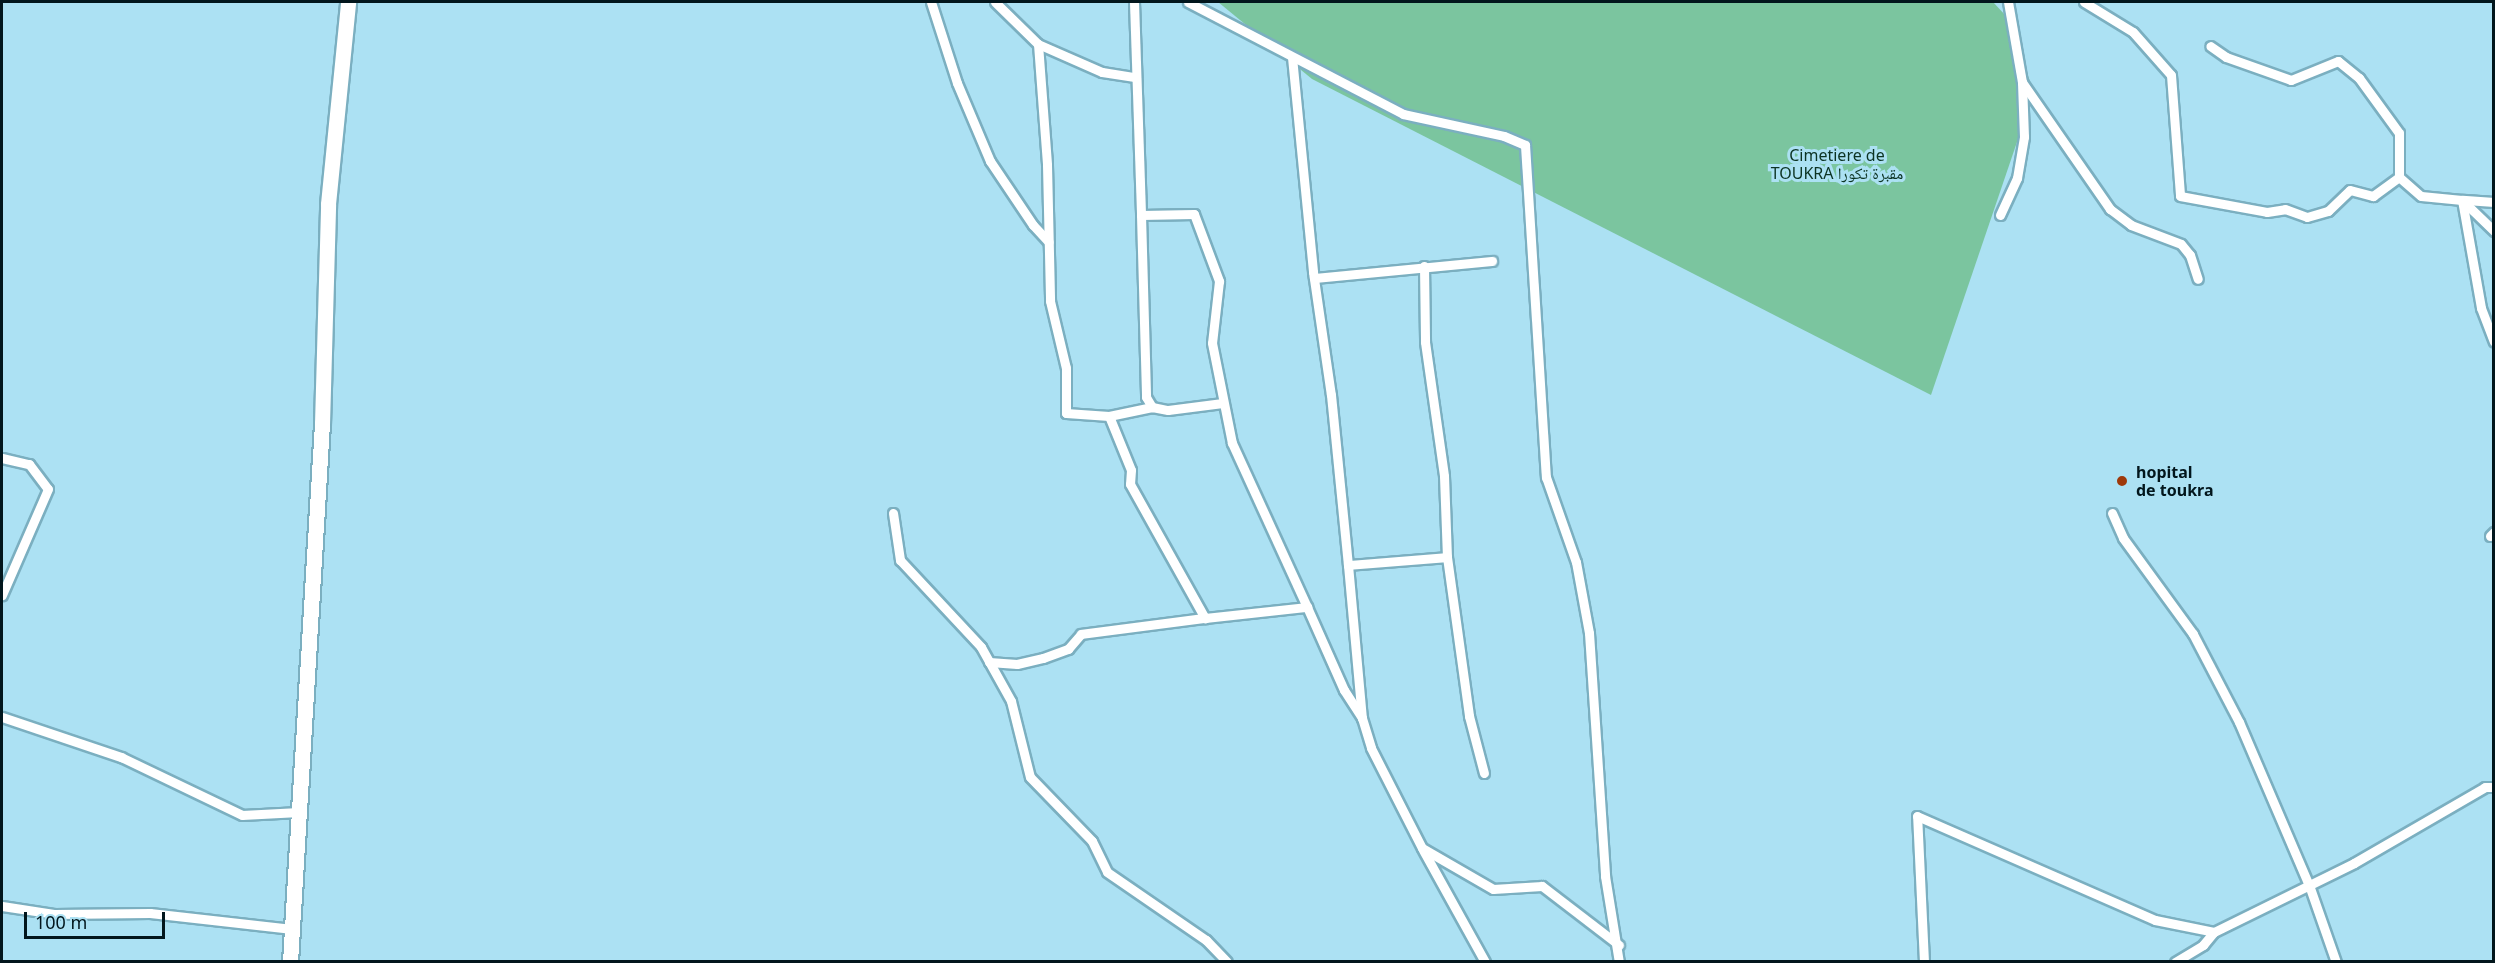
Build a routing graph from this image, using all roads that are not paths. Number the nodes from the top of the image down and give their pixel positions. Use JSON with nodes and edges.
{"nodes":[{"id":1,"x":348,"y":2,"type":"edge"},
{"id":2,"x":931,"y":2,"type":"edge"},
{"id":3,"x":995,"y":2,"type":"edge"},
{"id":4,"x":1134,"y":2,"type":"edge"},
{"id":5,"x":1188,"y":2,"type":"edge"},
{"id":6,"x":2008,"y":2,"type":"edge"},
{"id":7,"x":2084,"y":2,"type":"edge"},
{"id":8,"x":2109,"y":2,"type":"edge"},
{"id":9,"x":2106,"y":13,"type":"junction"},
{"id":10,"x":1038,"y":44,"type":"junction"},
{"id":11,"x":2210,"y":46,"type":"dead end"},
{"id":12,"x":1292,"y":57,"type":"junction"},
{"id":13,"x":1136,"y":77,"type":"junction"},
{"id":14,"x":2022,"y":82,"type":"junction"},
{"id":15,"x":2399,"y":177,"type":"junction"},
{"id":16,"x":2462,"y":200,"type":"junction"},
{"id":17,"x":2493,"y":202,"type":"edge"},
{"id":18,"x":1142,"y":215,"type":"junction"},
{"id":19,"x":2000,"y":215,"type":"dead end"},
{"id":20,"x":2493,"y":231,"type":"edge"},
{"id":21,"x":1049,"y":242,"type":"junction"},
{"id":22,"x":1492,"y":261,"type":"dead end"},
{"id":23,"x":1424,"y":266,"type":"junction"},
{"id":24,"x":1314,"y":279,"type":"junction"},
{"id":25,"x":2198,"y":279,"type":"dead end"},
{"id":26,"x":2493,"y":342,"type":"edge"},
{"id":27,"x":1223,"y":403,"type":"junction"},
{"id":28,"x":1152,"y":407,"type":"junction"},
{"id":29,"x":1109,"y":416,"type":"junction"},
{"id":30,"x":2,"y":458,"type":"edge"},
{"id":31,"x":893,"y":513,"type":"dead end"},
{"id":32,"x":2112,"y":513,"type":"dead end"},
{"id":33,"x":1447,"y":557,"type":"junction"},
{"id":34,"x":1348,"y":565,"type":"junction"},
{"id":35,"x":2,"y":595,"type":"edge"},
{"id":36,"x":1307,"y":607,"type":"junction"},
{"id":37,"x":1205,"y":618,"type":"junction"},
{"id":38,"x":989,"y":662,"type":"junction"},
{"id":39,"x":2,"y":717,"type":"edge"},
{"id":40,"x":1362,"y":718,"type":"junction"},
{"id":41,"x":1485,"y":773,"type":"dead end"},
{"id":42,"x":2493,"y":787,"type":"edge"},
{"id":43,"x":299,"y":812,"type":"junction"},
{"id":44,"x":1422,"y":848,"type":"junction"},
{"id":45,"x":2309,"y":885,"type":"junction"},
{"id":46,"x":2,"y":906,"type":"edge"},
{"id":47,"x":292,"y":929,"type":"junction"},
{"id":48,"x":2214,"y":932,"type":"junction"},
{"id":49,"x":1619,"y":945,"type":"junction"},
{"id":50,"x":290,"y":962,"type":"edge"},
{"id":51,"x":1227,"y":962,"type":"edge"},
{"id":52,"x":1485,"y":962,"type":"edge"},
{"id":53,"x":1620,"y":962,"type":"edge"},
{"id":54,"x":1924,"y":962,"type":"edge"},
{"id":55,"x":2175,"y":962,"type":"edge"},
{"id":56,"x":2336,"y":962,"type":"edge"}],
"edges":[{"from":1,"to":43,"type":"highway"},
{"from":2,"to":21,"type":"street"},
{"from":3,"to":10,"type":"street"},
{"from":4,"to":13,"type":"street"},
{"from":5,"to":12,"type":"street"},
{"from":6,"to":14,"type":"street"},
{"from":7,"to":9,"type":"street"},
{"from":8,"to":9,"type":"street"},
{"from":9,"to":15,"type":"street"},
{"from":10,"to":13,"type":"street"},
{"from":10,"to":21,"type":"street"},
{"from":11,"to":15,"type":"street"},
{"from":12,"to":24,"type":"street"},
{"from":12,"to":49,"type":"street"},
{"from":13,"to":18,"type":"street"},
{"from":14,"to":19,"type":"street"},
{"from":14,"to":25,"type":"street"},
{"from":15,"to":16,"type":"street"},
{"from":16,"to":17,"type":"street"},
{"from":16,"to":20,"type":"street"},
{"from":16,"to":26,"type":"street"},
{"from":18,"to":27,"type":"street"},
{"from":18,"to":28,"type":"street"},
{"from":21,"to":29,"type":"street"},
{"from":22,"to":23,"type":"street"},
{"from":23,"to":24,"type":"street"},
{"from":23,"to":33,"type":"street"},
{"from":24,"to":34,"type":"street"},
{"from":27,"to":28,"type":"street"},
{"from":27,"to":36,"type":"street"},
{"from":28,"to":29,"type":"street"},
{"from":29,"to":37,"type":"street"},
{"from":30,"to":35,"type":"street"},
{"from":31,"to":38,"type":"street"},
{"from":32,"to":45,"type":"street"},
{"from":33,"to":34,"type":"street"},
{"from":33,"to":41,"type":"street"},
{"from":34,"to":40,"type":"street"},
{"from":36,"to":37,"type":"street"},
{"from":36,"to":40,"type":"street"},
{"from":37,"to":38,"type":"street"},
{"from":38,"to":51,"type":"street"},
{"from":39,"to":43,"type":"street"},
{"from":40,"to":44,"type":"street"},
{"from":42,"to":45,"type":"street"},
{"from":43,"to":47,"type":"highway"},
{"from":44,"to":49,"type":"street"},
{"from":44,"to":52,"type":"street"},
{"from":45,"to":48,"type":"street"},
{"from":45,"to":56,"type":"street"},
{"from":46,"to":47,"type":"street"},
{"from":47,"to":50,"type":"highway"},
{"from":48,"to":54,"type":"street"},
{"from":48,"to":55,"type":"street"},
{"from":49,"to":53,"type":"street"}]}
